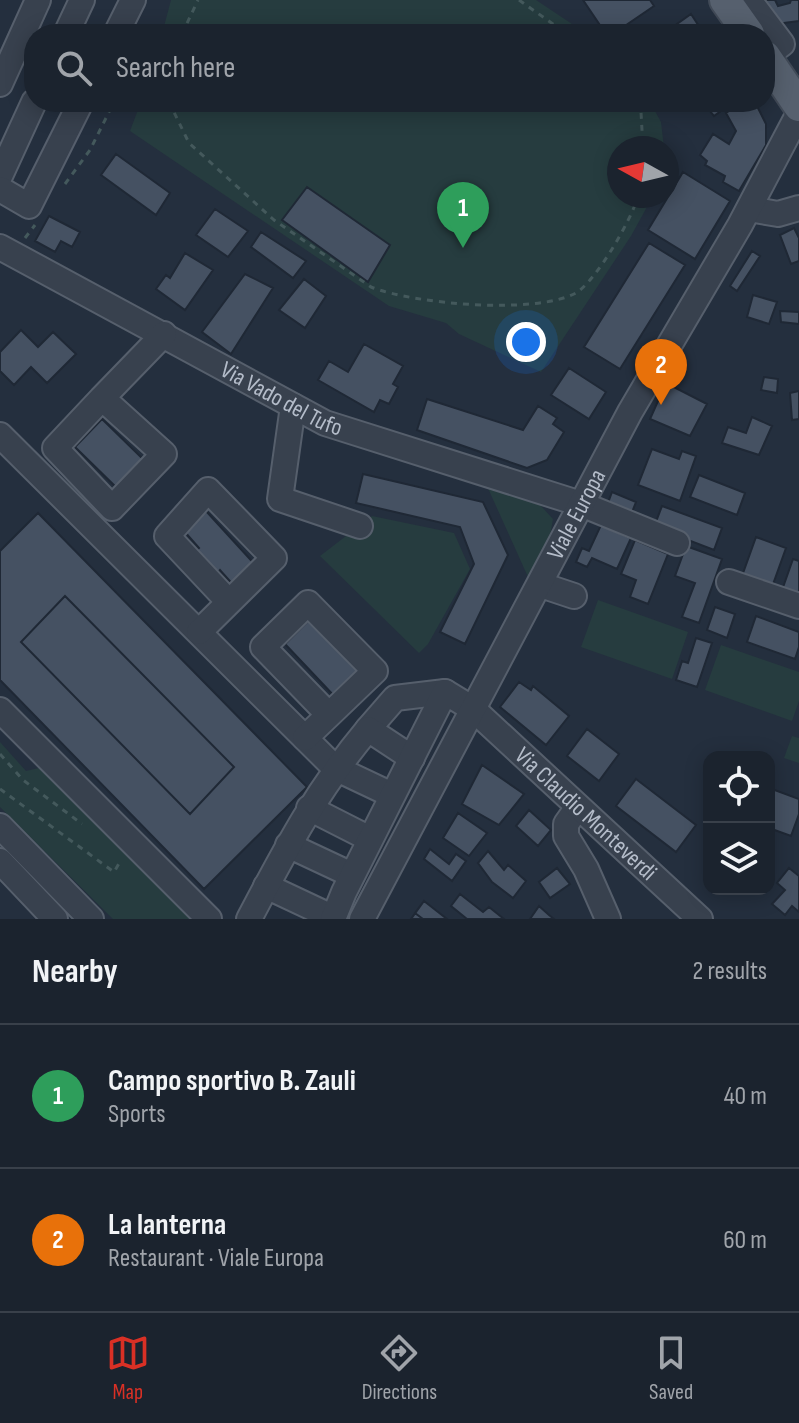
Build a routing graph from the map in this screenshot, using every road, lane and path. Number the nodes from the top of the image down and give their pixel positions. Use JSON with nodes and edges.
{"nodes":[{"id":1,"x":38,"y":0,"type":"edge"},
{"id":2,"x":82,"y":0,"type":"edge"},
{"id":3,"x":133,"y":0,"type":"edge"},
{"id":4,"x":198,"y":0,"type":"edge"},
{"id":5,"x":519,"y":0,"type":"edge"},
{"id":6,"x":725,"y":0,"type":"edge"},
{"id":7,"x":749,"y":0,"type":"edge"},
{"id":8,"x":27,"y":24,"type":"edge"},
{"id":9,"x":71,"y":24,"type":"edge"},
{"id":10,"x":121,"y":24,"type":"edge"},
{"id":11,"x":187,"y":24,"type":"edge"},
{"id":12,"x":553,"y":24,"type":"edge"},
{"id":13,"x":742,"y":24,"type":"edge"},
{"id":14,"x":767,"y":24,"type":"edge"},
{"id":15,"x":24,"y":31,"type":"edge"},
{"id":16,"x":775,"y":35,"type":"edge"},
{"id":17,"x":775,"y":49,"type":"edge"},
{"id":18,"x":775,"y":71,"type":"edge"},
{"id":19,"x":0,"y":84,"type":"edge"},
{"id":20,"x":799,"y":106,"type":"edge"},
{"id":21,"x":29,"y":112,"type":"edge"},
{"id":22,"x":76,"y":112,"type":"edge"},
{"id":23,"x":174,"y":112,"type":"edge"},
{"id":24,"x":641,"y":112,"type":"edge"},
{"id":25,"x":799,"y":113,"type":"edge"},
{"id":26,"x":642,"y":136,"type":"edge"},
{"id":27,"x":0,"y":176,"type":"edge"},
{"id":28,"x":0,"y":189,"type":"edge"},
{"id":29,"x":635,"y":208,"type":"edge"},
{"id":30,"x":799,"y":208,"type":"edge"},
{"id":31,"x":749,"y":209,"type":"junction"},
{"id":32,"x":1,"y":251,"type":"edge"},
{"id":33,"x":164,"y":334,"type":"junction"},
{"id":34,"x":102,"y":398,"type":"junction"},
{"id":35,"x":293,"y":406,"type":"junction"},
{"id":36,"x":0,"y":435,"type":"edge"},
{"id":37,"x":581,"y":504,"type":"junction"},
{"id":38,"x":360,"y":526,"type":"dead end"},
{"id":39,"x":677,"y":543,"type":"dead end"},
{"id":40,"x":729,"y":582,"type":"dead end"},
{"id":41,"x":541,"y":585,"type":"junction"},
{"id":42,"x":574,"y":596,"type":"dead end"},
{"id":43,"x":229,"y":602,"type":"junction"},
{"id":44,"x":799,"y":606,"type":"edge"},
{"id":45,"x":199,"y":632,"type":"junction"},
{"id":46,"x":445,"y":692,"type":"junction"},
{"id":47,"x":473,"y":709,"type":"junction"},
{"id":48,"x":0,"y":710,"type":"edge"},
{"id":49,"x":329,"y":715,"type":"junction"},
{"id":50,"x":368,"y":729,"type":"junction"},
{"id":51,"x":305,"y":738,"type":"junction"},
{"id":52,"x":0,"y":754,"type":"edge"},
{"id":53,"x":412,"y":758,"type":"junction"},
{"id":54,"x":335,"y":768,"type":"junction"},
{"id":55,"x":0,"y":789,"type":"edge"},
{"id":56,"x":392,"y":795,"type":"junction"},
{"id":57,"x":578,"y":807,"type":"junction"},
{"id":58,"x":309,"y":808,"type":"junction"},
{"id":59,"x":0,"y":826,"type":"edge"},
{"id":60,"x":89,"y":829,"type":"dead end"},
{"id":61,"x":370,"y":839,"type":"junction"},
{"id":62,"x":288,"y":845,"type":"junction"},
{"id":63,"x":123,"y":856,"type":"dead end"},
{"id":64,"x":0,"y":861,"type":"edge"},
{"id":65,"x":352,"y":875,"type":"junction"},
{"id":66,"x":266,"y":886,"type":"junction"},
{"id":67,"x":65,"y":893,"type":"junction"},
{"id":68,"x":50,"y":914,"type":"edge"},
{"id":69,"x":334,"y":918,"type":"edge"},
{"id":70,"x":91,"y":919,"type":"edge"},
{"id":71,"x":209,"y":919,"type":"edge"},
{"id":72,"x":249,"y":919,"type":"edge"},
{"id":73,"x":362,"y":919,"type":"edge"},
{"id":74,"x":608,"y":919,"type":"edge"},
{"id":75,"x":700,"y":919,"type":"edge"}],
"edges":[{"from":1,"to":8,"type":"street"},
{"from":2,"to":9,"type":"street"},
{"from":3,"to":10,"type":"street"},
{"from":4,"to":11,"type":"path"},
{"from":5,"to":12,"type":"path"},
{"from":6,"to":13,"type":"main road"},
{"from":7,"to":14,"type":"street"},
{"from":15,"to":19,"type":"street"},
{"from":16,"to":17,"type":"street"},
{"from":18,"to":20,"type":"main road"},
{"from":21,"to":27,"type":"street"},
{"from":22,"to":28,"type":"street"},
{"from":23,"to":29,"type":"path"},
{"from":24,"to":26,"type":"path"},
{"from":25,"to":31,"type":"street","name":"Viale Europa"},
{"from":30,"to":31,"type":"street"},
{"from":31,"to":37,"type":"street","name":"Viale Europa"},
{"from":32,"to":33,"type":"street","name":"Via Vado del Tufo"},
{"from":33,"to":34,"type":"street"},
{"from":33,"to":35,"type":"street","name":"Via Vado del Tufo"},
{"from":34,"to":34,"type":"street"},
{"from":35,"to":37,"type":"street","name":"Via Vado del Tufo"},
{"from":35,"to":38,"type":"street"},
{"from":36,"to":45,"type":"street"},
{"from":37,"to":39,"type":"street","name":"Via Vado del Tufo"},
{"from":37,"to":41,"type":"street","name":"Viale Europa"},
{"from":40,"to":44,"type":"street"},
{"from":41,"to":42,"type":"street"},
{"from":41,"to":47,"type":"street","name":"Viale Europa"},
{"from":43,"to":43,"type":"street"},
{"from":43,"to":45,"type":"street"},
{"from":45,"to":51,"type":"street"},
{"from":46,"to":47,"type":"street","name":"Via Claudio Monteverdi"},
{"from":46,"to":50,"type":"street"},
{"from":46,"to":53,"type":"street"},
{"from":47,"to":57,"type":"street","name":"Via Claudio Monteverdi"},
{"from":47,"to":73,"type":"street","name":"Viale Europa"},
{"from":48,"to":71,"type":"street"},
{"from":49,"to":49,"type":"street"},
{"from":49,"to":51,"type":"street"},
{"from":50,"to":53,"type":"street"},
{"from":50,"to":54,"type":"street"},
{"from":51,"to":54,"type":"street"},
{"from":52,"to":60,"type":"path"},
{"from":53,"to":56,"type":"street"},
{"from":54,"to":56,"type":"street"},
{"from":54,"to":58,"type":"street"},
{"from":55,"to":63,"type":"path"},
{"from":56,"to":61,"type":"street"},
{"from":57,"to":74,"type":"street"},
{"from":57,"to":75,"type":"street","name":"Via Claudio Monteverdi"},
{"from":58,"to":61,"type":"street"},
{"from":58,"to":62,"type":"street"},
{"from":59,"to":67,"type":"street"},
{"from":61,"to":65,"type":"street"},
{"from":62,"to":65,"type":"street"},
{"from":62,"to":66,"type":"street"},
{"from":64,"to":68,"type":"street"},
{"from":65,"to":69,"type":"street"},
{"from":66,"to":69,"type":"street"},
{"from":66,"to":72,"type":"street"},
{"from":67,"to":68,"type":"street"},
{"from":67,"to":70,"type":"street"}]}
